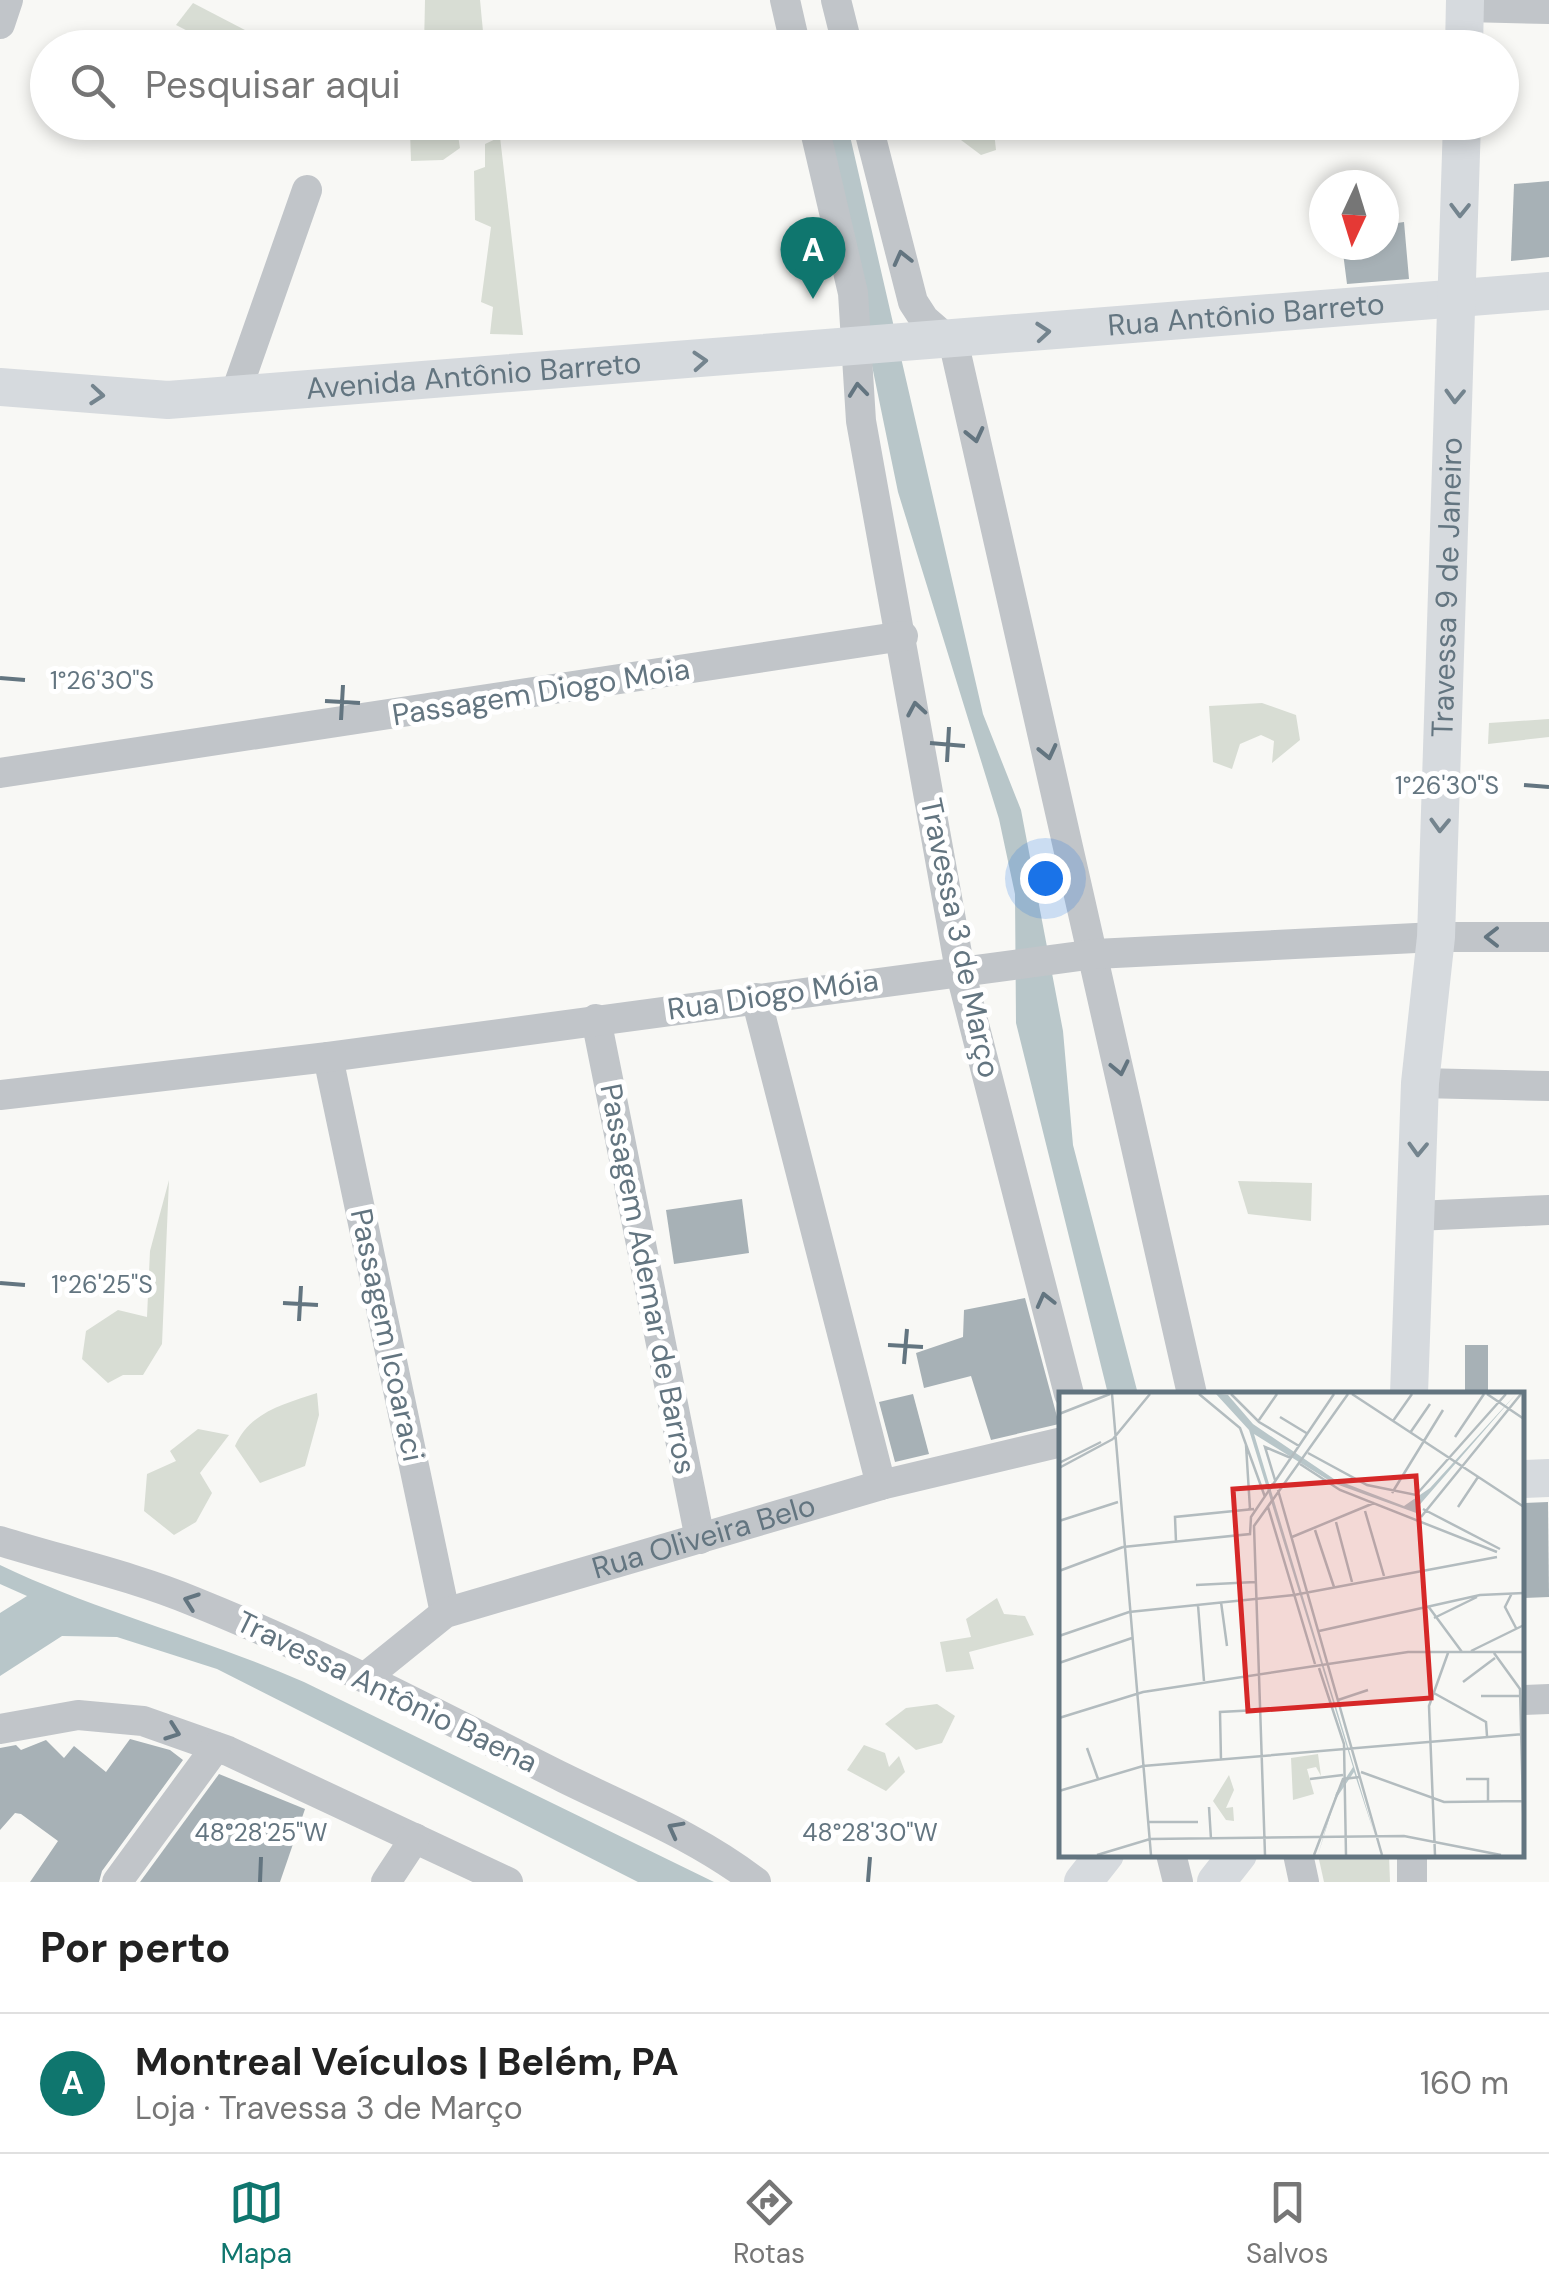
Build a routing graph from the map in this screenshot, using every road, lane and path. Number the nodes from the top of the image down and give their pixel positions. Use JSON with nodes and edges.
{"nodes":[{"id":1,"x":8,"y":0,"type":"edge"},
{"id":2,"x":784,"y":0,"type":"edge"},
{"id":3,"x":836,"y":0,"type":"edge"},
{"id":4,"x":1465,"y":3,"type":"edge"},
{"id":5,"x":1549,"y":9,"type":"edge"},
{"id":6,"x":0,"y":24,"type":"edge"},
{"id":7,"x":786,"y":30,"type":"edge"},
{"id":8,"x":844,"y":30,"type":"edge"},
{"id":9,"x":1464,"y":30,"type":"edge"},
{"id":10,"x":817,"y":140,"type":"edge"},
{"id":11,"x":872,"y":140,"type":"edge"},
{"id":12,"x":1462,"y":140,"type":"edge"},
{"id":13,"x":307,"y":190,"type":"dead end"},
{"id":14,"x":1549,"y":291,"type":"edge"},
{"id":15,"x":1458,"y":298,"type":"junction"},
{"id":16,"x":949,"y":340,"type":"junction"},
{"id":17,"x":860,"y":348,"type":"junction"},
{"id":18,"x":0,"y":387,"type":"edge"},
{"id":19,"x":235,"y":396,"type":"junction"},
{"id":20,"x":903,"y":636,"type":"junction"},
{"id":21,"x":0,"y":773,"type":"edge"},
{"id":22,"x":1436,"y":937,"type":"junction"},
{"id":23,"x":1549,"y":937,"type":"edge"},
{"id":24,"x":1089,"y":955,"type":"junction"},
{"id":25,"x":975,"y":968,"type":"junction"},
{"id":26,"x":756,"y":998,"type":"junction"},
{"id":27,"x":596,"y":1019,"type":"junction"},
{"id":28,"x":328,"y":1057,"type":"junction"},
{"id":29,"x":1420,"y":1084,"type":"junction"},
{"id":30,"x":1549,"y":1086,"type":"edge"},
{"id":31,"x":0,"y":1095,"type":"edge"},
{"id":32,"x":1549,"y":1210,"type":"edge"},
{"id":33,"x":1416,"y":1216,"type":"junction"},
{"id":34,"x":1413,"y":1352,"type":"junction"},
{"id":35,"x":1069,"y":1392,"type":"edge"},
{"id":36,"x":1192,"y":1392,"type":"edge"},
{"id":37,"x":1409,"y":1392,"type":"edge"},
{"id":38,"x":1420,"y":1392,"type":"edge"},
{"id":39,"x":1059,"y":1443,"type":"edge"},
{"id":40,"x":1549,"y":1478,"type":"edge"},
{"id":41,"x":1524,"y":1479,"type":"edge"},
{"id":42,"x":881,"y":1486,"type":"junction"},
{"id":43,"x":700,"y":1539,"type":"junction"},
{"id":44,"x":0,"y":1541,"type":"edge"},
{"id":45,"x":445,"y":1614,"type":"junction"},
{"id":46,"x":367,"y":1676,"type":"junction"},
{"id":47,"x":0,"y":1730,"type":"edge"},
{"id":48,"x":216,"y":1747,"type":"junction"},
{"id":49,"x":415,"y":1838,"type":"junction"},
{"id":50,"x":1103,"y":1857,"type":"edge"},
{"id":51,"x":1172,"y":1857,"type":"edge"},
{"id":52,"x":1236,"y":1857,"type":"edge"},
{"id":53,"x":1299,"y":1857,"type":"edge"},
{"id":54,"x":118,"y":1882,"type":"edge"},
{"id":55,"x":386,"y":1882,"type":"edge"},
{"id":56,"x":508,"y":1882,"type":"edge"},
{"id":57,"x":756,"y":1882,"type":"edge"},
{"id":58,"x":1083,"y":1882,"type":"edge"},
{"id":59,"x":1178,"y":1882,"type":"edge"},
{"id":60,"x":1216,"y":1882,"type":"edge"},
{"id":61,"x":1304,"y":1882,"type":"edge"}],
"edges":[{"from":1,"to":6,"type":"street"},
{"from":2,"to":7,"type":"street"},
{"from":3,"to":8,"type":"street"},
{"from":4,"to":5,"type":"street"},
{"from":4,"to":9,"type":"main road"},
{"from":10,"to":17,"type":"street","name":"Travessa 3 de Março"},
{"from":16,"to":11,"type":"street","one_way":true},
{"from":12,"to":15,"type":"main road","name":"Travessa 9 de Janeiro","one_way":true},
{"from":13,"to":19,"type":"street"},
{"from":14,"to":15,"type":"main road","name":"Rua Antônio Barreto"},
{"from":16,"to":15,"type":"main road","name":"Rua Antônio Barreto","one_way":true},
{"from":15,"to":22,"type":"main road","name":"Travessa 9 de Janeiro","one_way":true},
{"from":16,"to":17,"type":"main road","name":"Avenida Antônio Barreto"},
{"from":16,"to":24,"type":"street","one_way":true},
{"from":19,"to":17,"type":"main road","name":"Avenida Antônio Barreto","one_way":true},
{"from":20,"to":17,"type":"street","name":"Travessa 3 de Março","one_way":true},
{"from":18,"to":19,"type":"main road","name":"Avenida Antônio Barreto","one_way":true},
{"from":20,"to":21,"type":"street","name":"Passagem Diogo Moia"},
{"from":25,"to":20,"type":"street","name":"Travessa 3 de Março","one_way":true},
{"from":23,"to":22,"type":"street","name":"Rua Diogo Móia","one_way":true},
{"from":22,"to":24,"type":"street","name":"Rua Diogo Móia"},
{"from":22,"to":29,"type":"main road","name":"Travessa 9 de Janeiro"},
{"from":24,"to":25,"type":"street","name":"Rua Diogo Móia"},
{"from":24,"to":36,"type":"street","one_way":true},
{"from":25,"to":26,"type":"street","name":"Rua Diogo Móia"},
{"from":35,"to":25,"type":"street","name":"Travessa 3 de Março","one_way":true},
{"from":26,"to":27,"type":"street","name":"Rua Diogo Móia"},
{"from":26,"to":42,"type":"street"},
{"from":27,"to":28,"type":"street","name":"Rua Diogo Móia"},
{"from":27,"to":43,"type":"street","name":"Passagem Ademar de Barros"},
{"from":28,"to":31,"type":"street","name":"Rua Diogo Móia"},
{"from":28,"to":45,"type":"street","name":"Passagem Icoaraci"},
{"from":29,"to":30,"type":"street"},
{"from":29,"to":33,"type":"main road","name":"Travessa 9 de Janeiro","one_way":true},
{"from":32,"to":33,"type":"street"},
{"from":33,"to":34,"type":"main road","name":"Travessa 9 de Janeiro"},
{"from":34,"to":37,"type":"main road"},
{"from":34,"to":38,"type":"main road"},
{"from":39,"to":42,"type":"street","name":"Rua Oliveira Belo"},
{"from":40,"to":41,"type":"main road"},
{"from":42,"to":43,"type":"street","name":"Rua Oliveira Belo"},
{"from":43,"to":45,"type":"street","name":"Rua Oliveira Belo"},
{"from":46,"to":44,"type":"street","name":"Travessa Antônio Baena","one_way":true},
{"from":45,"to":46,"type":"street","name":"Rua Oliveira Belo"},
{"from":57,"to":46,"type":"street","name":"Travessa Antônio Baena","one_way":true},
{"from":47,"to":48,"type":"street","one_way":true},
{"from":48,"to":49,"type":"street"},
{"from":48,"to":54,"type":"street"},
{"from":49,"to":55,"type":"street"},
{"from":49,"to":56,"type":"street"},
{"from":50,"to":58,"type":"main road"},
{"from":51,"to":59,"type":"street"},
{"from":52,"to":60,"type":"main road"},
{"from":53,"to":61,"type":"street"}]}
